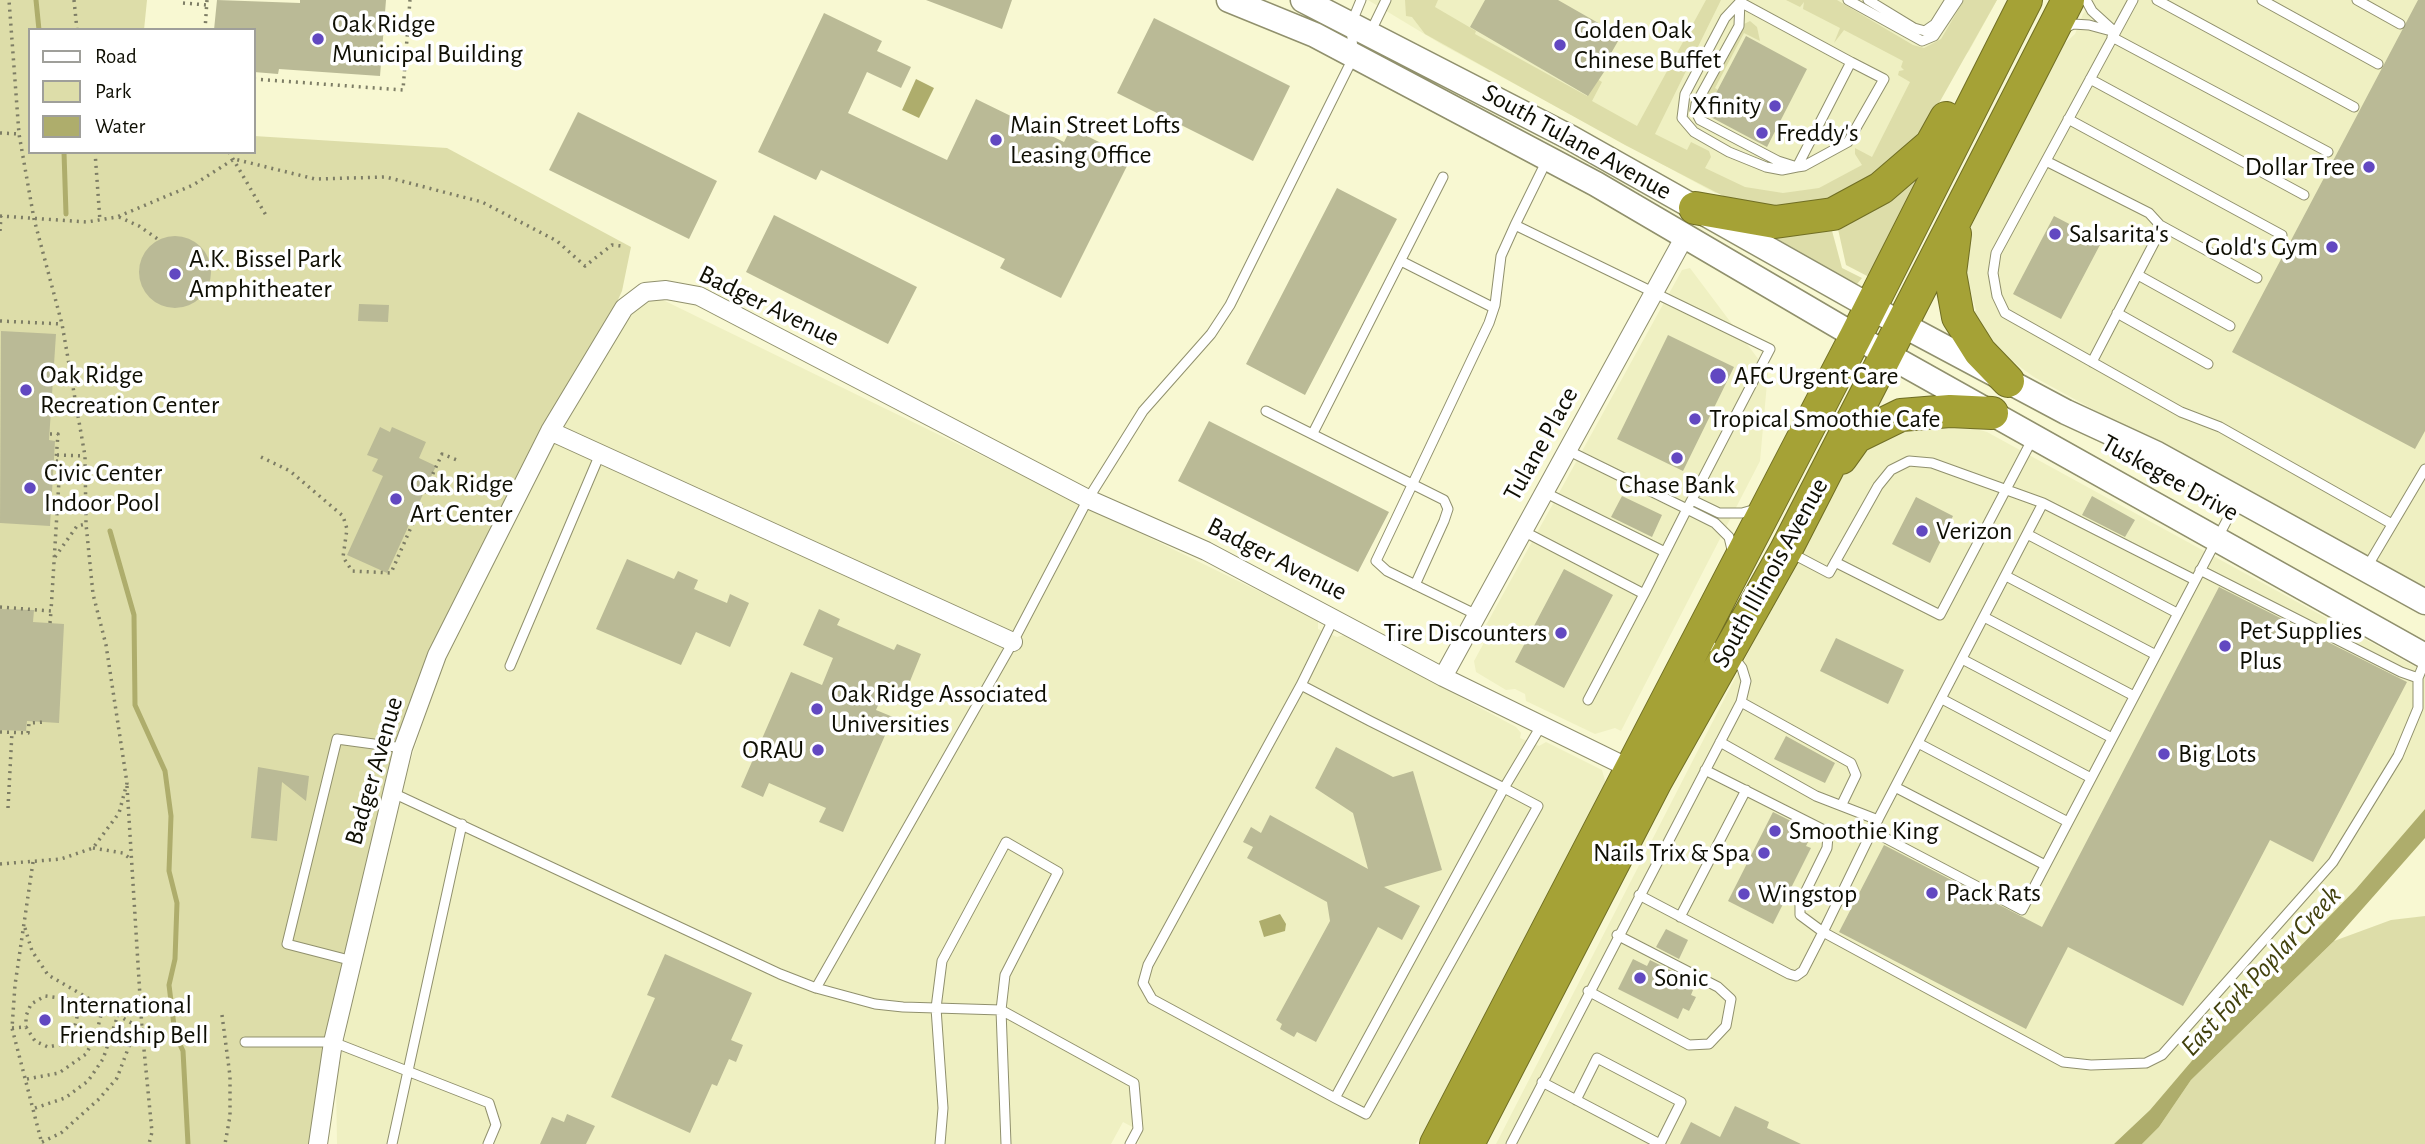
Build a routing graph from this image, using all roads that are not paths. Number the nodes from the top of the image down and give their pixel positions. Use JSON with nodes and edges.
{"nodes":[{"id":1,"x":1229,"y":0,"type":"edge"},
{"id":2,"x":1303,"y":0,"type":"edge"},
{"id":3,"x":1361,"y":0,"type":"edge"},
{"id":4,"x":1386,"y":0,"type":"edge"},
{"id":5,"x":1848,"y":0,"type":"edge"},
{"id":6,"x":1868,"y":0,"type":"edge"},
{"id":7,"x":1950,"y":0,"type":"edge"},
{"id":8,"x":1958,"y":0,"type":"edge"},
{"id":9,"x":2011,"y":0,"type":"edge"},
{"id":10,"x":2026,"y":0,"type":"edge"},
{"id":11,"x":2067,"y":0,"type":"edge"},
{"id":12,"x":2086,"y":0,"type":"edge"},
{"id":13,"x":2133,"y":0,"type":"edge"},
{"id":14,"x":2157,"y":0,"type":"edge"},
{"id":15,"x":2262,"y":0,"type":"edge"},
{"id":16,"x":2357,"y":0,"type":"edge"},
{"id":17,"x":1740,"y":1,"type":"edge"},
{"id":18,"x":2400,"y":24,"type":"dead end"},
{"id":19,"x":1360,"y":29,"type":"junction"},
{"id":20,"x":2113,"y":34,"type":"junction"},
{"id":21,"x":2047,"y":37,"type":"junction"},
{"id":22,"x":1354,"y":56,"type":"junction"},
{"id":23,"x":1851,"y":62,"type":"junction"},
{"id":24,"x":2378,"y":64,"type":"dead end"},
{"id":25,"x":2090,"y":79,"type":"junction"},
{"id":26,"x":2354,"y":107,"type":"dead end"},
{"id":27,"x":2068,"y":119,"type":"junction"},
{"id":28,"x":2328,"y":152,"type":"dead end"},
{"id":29,"x":1548,"y":159,"type":"junction"},
{"id":30,"x":2046,"y":161,"type":"junction"},
{"id":31,"x":1797,"y":167,"type":"junction"},
{"id":32,"x":1443,"y":177,"type":"dead end"},
{"id":33,"x":2304,"y":195,"type":"dead end"},
{"id":34,"x":1959,"y":211,"type":"junction"},
{"id":35,"x":1690,"y":222,"type":"junction"},
{"id":36,"x":1515,"y":225,"type":"junction"},
{"id":37,"x":2160,"y":225,"type":"junction"},
{"id":38,"x":2282,"y":235,"type":"dead end"},
{"id":39,"x":1401,"y":261,"type":"junction"},
{"id":40,"x":2138,"y":275,"type":"junction"},
{"id":41,"x":2257,"y":278,"type":"dead end"},
{"id":42,"x":1654,"y":293,"type":"junction"},
{"id":43,"x":1870,"y":307,"type":"junction"},
{"id":44,"x":1494,"y":309,"type":"junction"},
{"id":45,"x":2118,"y":313,"type":"junction"},
{"id":46,"x":1901,"y":324,"type":"junction"},
{"id":47,"x":2230,"y":326,"type":"dead end"},
{"id":48,"x":1856,"y":336,"type":"junction"},
{"id":49,"x":1886,"y":354,"type":"junction"},
{"id":50,"x":2092,"y":362,"type":"junction"},
{"id":51,"x":2208,"y":364,"type":"dead end"},
{"id":52,"x":2008,"y":381,"type":"junction"},
{"id":53,"x":1266,"y":411,"type":"dead end"},
{"id":54,"x":1992,"y":413,"type":"junction"},
{"id":55,"x":550,"y":431,"type":"junction"},
{"id":56,"x":1313,"y":433,"type":"junction"},
{"id":57,"x":2034,"y":436,"type":"junction"},
{"id":58,"x":1567,"y":450,"type":"junction"},
{"id":59,"x":600,"y":454,"type":"junction"},
{"id":60,"x":2425,"y":469,"type":"edge"},
{"id":61,"x":1412,"y":482,"type":"junction"},
{"id":62,"x":2005,"y":489,"type":"junction"},
{"id":63,"x":1544,"y":492,"type":"junction"},
{"id":64,"x":1088,"y":499,"type":"junction"},
{"id":65,"x":2238,"y":499,"type":"junction"},
{"id":66,"x":1692,"y":500,"type":"junction"},
{"id":67,"x":1810,"y":502,"type":"junction"},
{"id":68,"x":2043,"y":503,"type":"junction"},
{"id":69,"x":1768,"y":505,"type":"junction"},
{"id":70,"x":1687,"y":509,"type":"junction"},
{"id":71,"x":2392,"y":524,"type":"junction"},
{"id":72,"x":1523,"y":531,"type":"junction"},
{"id":73,"x":2027,"y":534,"type":"junction"},
{"id":74,"x":2217,"y":538,"type":"junction"},
{"id":75,"x":1786,"y":550,"type":"junction"},
{"id":76,"x":1665,"y":552,"type":"junction"},
{"id":77,"x":1835,"y":562,"type":"junction"},
{"id":78,"x":1736,"y":566,"type":"junction"},
{"id":79,"x":2200,"y":570,"type":"junction"},
{"id":80,"x":2365,"y":570,"type":"junction"},
{"id":81,"x":2006,"y":576,"type":"junction"},
{"id":82,"x":2195,"y":580,"type":"junction"},
{"id":83,"x":1415,"y":585,"type":"junction"},
{"id":84,"x":1644,"y":594,"type":"junction"},
{"id":85,"x":2425,"y":602,"type":"edge"},
{"id":86,"x":2178,"y":613,"type":"junction"},
{"id":87,"x":1477,"y":615,"type":"junction"},
{"id":88,"x":1984,"y":617,"type":"junction"},
{"id":89,"x":1334,"y":618,"type":"junction"},
{"id":90,"x":1698,"y":639,"type":"junction"},
{"id":91,"x":1013,"y":642,"type":"junction"},
{"id":92,"x":1726,"y":654,"type":"junction"},
{"id":93,"x":2156,"y":655,"type":"junction"},
{"id":94,"x":1962,"y":659,"type":"junction"},
{"id":95,"x":2425,"y":662,"type":"edge"},
{"id":96,"x":510,"y":666,"type":"dead end"},
{"id":97,"x":2421,"y":667,"type":"edge"},
{"id":98,"x":1443,"y":677,"type":"junction"},
{"id":99,"x":1301,"y":685,"type":"junction"},
{"id":100,"x":2134,"y":696,"type":"junction"},
{"id":101,"x":1942,"y":699,"type":"junction"},
{"id":102,"x":1588,"y":700,"type":"dead end"},
{"id":103,"x":1741,"y":702,"type":"junction"},
{"id":104,"x":1541,"y":726,"type":"junction"},
{"id":105,"x":2112,"y":738,"type":"junction"},
{"id":106,"x":1720,"y":742,"type":"junction"},
{"id":107,"x":1918,"y":743,"type":"junction"},
{"id":108,"x":403,"y":748,"type":"junction"},
{"id":109,"x":1705,"y":770,"type":"junction"},
{"id":110,"x":1643,"y":775,"type":"junction"},
{"id":111,"x":2091,"y":778,"type":"junction"},
{"id":112,"x":1895,"y":786,"type":"junction"},
{"id":113,"x":1504,"y":788,"type":"junction"},
{"id":114,"x":1746,"y":790,"type":"junction"},
{"id":115,"x":393,"y":793,"type":"junction"},
{"id":116,"x":1842,"y":804,"type":"junction"},
{"id":117,"x":1878,"y":820,"type":"junction"},
{"id":118,"x":2068,"y":822,"type":"junction"},
{"id":119,"x":462,"y":824,"type":"junction"},
{"id":120,"x":1872,"y":831,"type":"junction"},
{"id":121,"x":2045,"y":865,"type":"junction"},
{"id":122,"x":1639,"y":895,"type":"junction"},
{"id":123,"x":1681,"y":917,"type":"junction"},
{"id":124,"x":1823,"y":932,"type":"junction"},
{"id":125,"x":1618,"y":935,"type":"junction"},
{"id":126,"x":352,"y":961,"type":"junction"},
{"id":127,"x":816,"y":988,"type":"junction"},
{"id":128,"x":1588,"y":992,"type":"junction"},
{"id":129,"x":936,"y":1008,"type":"junction"},
{"id":130,"x":1001,"y":1010,"type":"junction"},
{"id":131,"x":244,"y":1042,"type":"dead end"},
{"id":132,"x":333,"y":1042,"type":"junction"},
{"id":133,"x":407,"y":1070,"type":"junction"},
{"id":134,"x":1542,"y":1082,"type":"junction"},
{"id":135,"x":1335,"y":1098,"type":"junction"},
{"id":136,"x":1576,"y":1100,"type":"junction"},
{"id":137,"x":1459,"y":1140,"type":"edge"},
{"id":138,"x":318,"y":1144,"type":"edge"},
{"id":139,"x":392,"y":1144,"type":"edge"},
{"id":140,"x":488,"y":1144,"type":"edge"},
{"id":141,"x":940,"y":1144,"type":"edge"},
{"id":142,"x":1006,"y":1144,"type":"edge"},
{"id":143,"x":1130,"y":1144,"type":"edge"},
{"id":144,"x":1511,"y":1144,"type":"edge"},
{"id":145,"x":1660,"y":1144,"type":"edge"}],
"edges":[{"from":1,"to":22,"type":"main road","name":"South Tulane Avenue"},
{"from":2,"to":19,"type":"main road","name":"South Tulane Avenue"},
{"from":3,"to":19,"type":"lane"},
{"from":4,"to":19,"type":"lane"},
{"from":5,"to":8,"type":"lane"},
{"from":6,"to":7,"type":"lane"},
{"from":9,"to":35,"type":"highway"},
{"from":10,"to":43,"type":"highway","name":"South Illinois Avenue"},
{"from":11,"to":21,"type":"highway","name":"South Illinois Avenue"},
{"from":12,"to":20,"type":"lane"},
{"from":13,"to":20,"type":"lane"},
{"from":14,"to":26,"type":"lane"},
{"from":15,"to":24,"type":"lane"},
{"from":16,"to":18,"type":"lane"},
{"from":17,"to":23,"type":"lane"},
{"from":17,"to":31,"type":"lane"},
{"from":17,"to":31,"type":"lane"},
{"from":19,"to":22,"type":"lane"},
{"from":19,"to":22,"type":"lane"},
{"from":19,"to":35,"type":"main road","name":"South Tulane Avenue"},
{"from":20,"to":21,"type":"lane"},
{"from":20,"to":25,"type":"lane"},
{"from":20,"to":28,"type":"lane"},
{"from":21,"to":34,"type":"highway","name":"South Illinois Avenue"},
{"from":22,"to":29,"type":"main road","name":"South Tulane Avenue"},
{"from":22,"to":64,"type":"lane"},
{"from":23,"to":31,"type":"lane"},
{"from":23,"to":31,"type":"lane"},
{"from":25,"to":27,"type":"lane"},
{"from":25,"to":33,"type":"lane"},
{"from":27,"to":30,"type":"lane"},
{"from":27,"to":38,"type":"lane"},
{"from":29,"to":35,"type":"main road","name":"South Tulane Avenue"},
{"from":29,"to":36,"type":"lane"},
{"from":30,"to":37,"type":"lane"},
{"from":30,"to":50,"type":"lane"},
{"from":32,"to":39,"type":"lane"},
{"from":34,"to":46,"type":"highway","name":"South Illinois Avenue"},
{"from":34,"to":52,"type":"highway"},
{"from":35,"to":42,"type":"street","name":"Tulane Place"},
{"from":35,"to":43,"type":"main road","name":"South Tulane Avenue"},
{"from":35,"to":48,"type":"main road","name":"South Tulane Avenue"},
{"from":36,"to":42,"type":"lane"},
{"from":36,"to":44,"type":"lane"},
{"from":37,"to":40,"type":"lane"},
{"from":37,"to":41,"type":"lane"},
{"from":39,"to":44,"type":"lane"},
{"from":39,"to":56,"type":"lane"},
{"from":40,"to":45,"type":"lane"},
{"from":40,"to":47,"type":"lane"},
{"from":42,"to":58,"type":"street","name":"Tulane Place"},
{"from":42,"to":66,"type":"lane"},
{"from":43,"to":46,"type":"main road","name":"South Tulane Avenue"},
{"from":43,"to":48,"type":"highway","name":"South Illinois Avenue"},
{"from":44,"to":61,"type":"lane"},
{"from":45,"to":50,"type":"lane"},
{"from":45,"to":51,"type":"lane"},
{"from":46,"to":49,"type":"highway","name":"South Illinois Avenue"},
{"from":46,"to":52,"type":"main road","name":"Tuskegee Drive"},
{"from":48,"to":49,"type":"main road","name":"South Tulane Avenue"},
{"from":48,"to":69,"type":"highway","name":"South Illinois Avenue"},
{"from":49,"to":54,"type":"main road","name":"Tuskegee Drive"},
{"from":49,"to":67,"type":"highway","name":"South Illinois Avenue"},
{"from":50,"to":71,"type":"lane"},
{"from":52,"to":65,"type":"main road","name":"Tuskegee Drive"},
{"from":53,"to":56,"type":"lane"},
{"from":54,"to":57,"type":"main road","name":"Tuskegee Drive"},
{"from":54,"to":67,"type":"highway"},
{"from":55,"to":59,"type":"street"},
{"from":55,"to":64,"type":"street","name":"Badger Avenue"},
{"from":55,"to":108,"type":"street","name":"Badger Avenue"},
{"from":56,"to":61,"type":"lane"},
{"from":57,"to":62,"type":"lane"},
{"from":57,"to":74,"type":"main road","name":"Tuskegee Drive"},
{"from":58,"to":63,"type":"street","name":"Tulane Place"},
{"from":58,"to":70,"type":"lane"},
{"from":59,"to":91,"type":"street"},
{"from":59,"to":96,"type":"lane"},
{"from":60,"to":71,"type":"lane"},
{"from":61,"to":83,"type":"lane"},
{"from":61,"to":83,"type":"lane"},
{"from":62,"to":68,"type":"lane"},
{"from":62,"to":77,"type":"lane"},
{"from":62,"to":77,"type":"lane"},
{"from":63,"to":72,"type":"street","name":"Tulane Place"},
{"from":63,"to":76,"type":"lane"},
{"from":64,"to":89,"type":"street","name":"Badger Avenue"},
{"from":64,"to":91,"type":"lane"},
{"from":65,"to":74,"type":"lane"},
{"from":65,"to":80,"type":"main road","name":"Tuskegee Drive"},
{"from":66,"to":69,"type":"lane"},
{"from":66,"to":70,"type":"lane"},
{"from":67,"to":75,"type":"highway","name":"South Illinois Avenue"},
{"from":68,"to":73,"type":"lane"},
{"from":68,"to":82,"type":"lane"},
{"from":69,"to":78,"type":"highway","name":"South Illinois Avenue"},
{"from":70,"to":76,"type":"lane"},
{"from":70,"to":78,"type":"lane"},
{"from":71,"to":80,"type":"lane"},
{"from":72,"to":84,"type":"lane"},
{"from":72,"to":87,"type":"street","name":"Tulane Place"},
{"from":73,"to":81,"type":"lane"},
{"from":73,"to":86,"type":"lane"},
{"from":74,"to":79,"type":"lane"},
{"from":74,"to":97,"type":"main road","name":"Tuskegee Drive"},
{"from":75,"to":77,"type":"lane"},
{"from":75,"to":92,"type":"highway","name":"South Illinois Avenue"},
{"from":76,"to":84,"type":"lane"},
{"from":78,"to":90,"type":"highway","name":"South Illinois Avenue"},
{"from":79,"to":82,"type":"lane"},
{"from":79,"to":97,"type":"lane"},
{"from":80,"to":85,"type":"main road","name":"Tuskegee Drive"},
{"from":81,"to":88,"type":"lane"},
{"from":81,"to":93,"type":"lane"},
{"from":82,"to":86,"type":"lane"},
{"from":83,"to":87,"type":"lane"},
{"from":84,"to":102,"type":"lane"},
{"from":86,"to":93,"type":"lane"},
{"from":87,"to":98,"type":"street","name":"Tulane Place"},
{"from":88,"to":94,"type":"lane"},
{"from":88,"to":100,"type":"lane"},
{"from":89,"to":98,"type":"street","name":"Badger Avenue"},
{"from":89,"to":99,"type":"lane"},
{"from":90,"to":92,"type":"lane"},
{"from":90,"to":110,"type":"highway","name":"South Illinois Avenue"},
{"from":91,"to":127,"type":"lane"},
{"from":92,"to":103,"type":"lane"},
{"from":92,"to":110,"type":"highway","name":"South Illinois Avenue"},
{"from":93,"to":100,"type":"lane"},
{"from":94,"to":101,"type":"lane"},
{"from":94,"to":105,"type":"lane"},
{"from":95,"to":97,"type":"lane"},
{"from":97,"to":124,"type":"lane"},
{"from":98,"to":104,"type":"street","name":"Badger Avenue"},
{"from":99,"to":113,"type":"lane"},
{"from":99,"to":135,"type":"lane"},
{"from":100,"to":105,"type":"lane"},
{"from":101,"to":107,"type":"lane"},
{"from":101,"to":111,"type":"lane"},
{"from":103,"to":106,"type":"lane"},
{"from":103,"to":116,"type":"lane"},
{"from":104,"to":110,"type":"street","name":"Badger Avenue"},
{"from":104,"to":113,"type":"lane"},
{"from":105,"to":111,"type":"lane"},
{"from":106,"to":109,"type":"lane"},
{"from":106,"to":116,"type":"lane"},
{"from":107,"to":112,"type":"lane"},
{"from":107,"to":118,"type":"lane"},
{"from":108,"to":115,"type":"street","name":"Badger Avenue"},
{"from":108,"to":126,"type":"lane"},
{"from":109,"to":114,"type":"lane"},
{"from":109,"to":122,"type":"lane"},
{"from":110,"to":137,"type":"highway","name":"South Illinois Avenue"},
{"from":111,"to":118,"type":"lane"},
{"from":112,"to":117,"type":"lane"},
{"from":112,"to":121,"type":"lane"},
{"from":113,"to":135,"type":"lane"},
{"from":113,"to":135,"type":"lane"},
{"from":114,"to":123,"type":"lane"},
{"from":114,"to":124,"type":"lane"},
{"from":115,"to":119,"type":"lane"},
{"from":115,"to":126,"type":"street","name":"Badger Avenue"},
{"from":116,"to":117,"type":"lane"},
{"from":117,"to":120,"type":"lane"},
{"from":118,"to":121,"type":"lane"},
{"from":119,"to":127,"type":"lane"},
{"from":119,"to":133,"type":"lane"},
{"from":120,"to":121,"type":"lane"},
{"from":120,"to":124,"type":"lane"},
{"from":122,"to":123,"type":"lane"},
{"from":122,"to":125,"type":"lane"},
{"from":123,"to":124,"type":"lane"},
{"from":125,"to":128,"type":"lane"},
{"from":125,"to":128,"type":"lane"},
{"from":126,"to":132,"type":"street","name":"Badger Avenue"},
{"from":127,"to":129,"type":"lane"},
{"from":128,"to":134,"type":"lane"},
{"from":129,"to":130,"type":"lane"},
{"from":129,"to":130,"type":"lane"},
{"from":129,"to":141,"type":"lane"},
{"from":130,"to":142,"type":"lane"},
{"from":130,"to":143,"type":"lane"},
{"from":131,"to":132,"type":"lane"},
{"from":132,"to":133,"type":"lane"},
{"from":132,"to":138,"type":"street","name":"Badger Avenue"},
{"from":133,"to":139,"type":"lane"},
{"from":133,"to":140,"type":"lane"},
{"from":134,"to":136,"type":"lane"},
{"from":134,"to":144,"type":"lane"},
{"from":136,"to":145,"type":"lane"},
{"from":136,"to":145,"type":"lane"}]}
